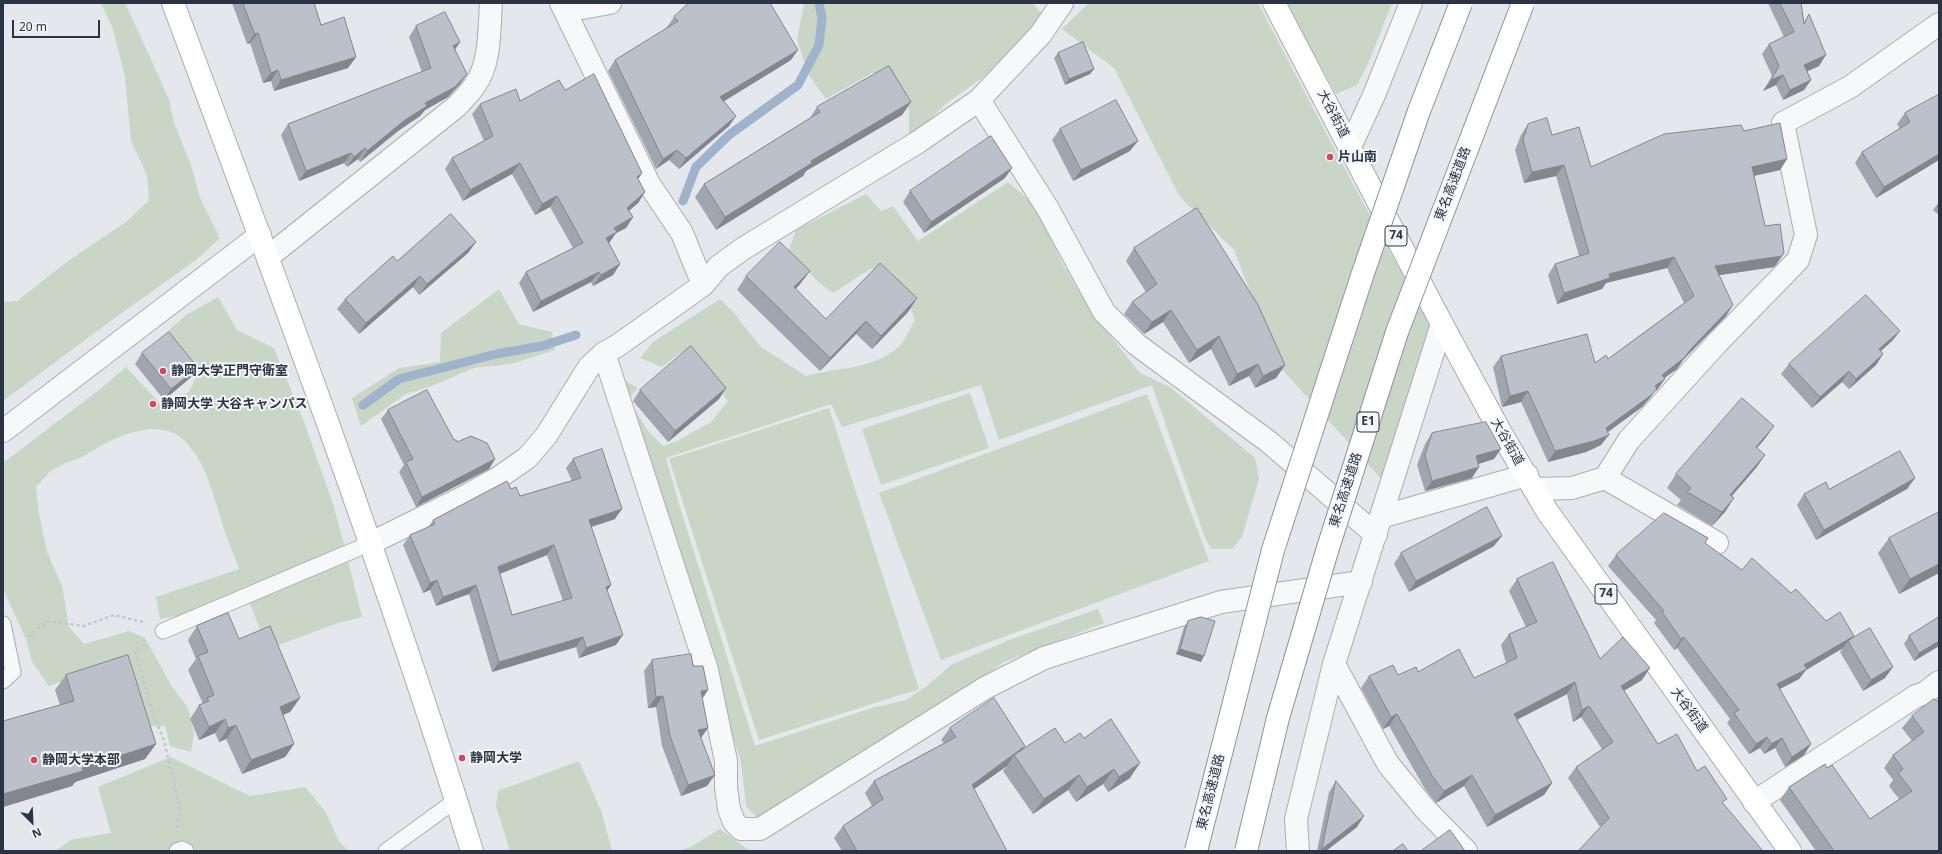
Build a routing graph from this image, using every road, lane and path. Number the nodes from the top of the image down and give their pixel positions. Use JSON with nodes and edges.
{"nodes":[{"id":1,"x":173,"y":3,"type":"edge"},
{"id":2,"x":491,"y":3,"type":"edge"},
{"id":3,"x":610,"y":3,"type":"edge"},
{"id":4,"x":1062,"y":3,"type":"edge"},
{"id":5,"x":1274,"y":3,"type":"edge"},
{"id":6,"x":1411,"y":3,"type":"edge"},
{"id":7,"x":1461,"y":3,"type":"edge"},
{"id":8,"x":1523,"y":3,"type":"edge"},
{"id":9,"x":563,"y":7,"type":"edge"},
{"id":10,"x":1939,"y":24,"type":"edge"},
{"id":11,"x":979,"y":100,"type":"junction"},
{"id":12,"x":1350,"y":147,"type":"junction"},
{"id":13,"x":260,"y":235,"type":"junction"},
{"id":14,"x":268,"y":257,"type":"junction"},
{"id":15,"x":703,"y":285,"type":"junction"},
{"id":16,"x":1442,"y":324,"type":"junction"},
{"id":17,"x":604,"y":353,"type":"junction"},
{"id":18,"x":3,"y":431,"type":"edge"},
{"id":19,"x":1606,"y":478,"type":"junction"},
{"id":20,"x":1530,"y":482,"type":"junction"},
{"id":21,"x":1378,"y":526,"type":"junction"},
{"id":22,"x":371,"y":543,"type":"junction"},
{"id":23,"x":1717,"y":543,"type":"dead end"},
{"id":24,"x":1361,"y":582,"type":"junction"},
{"id":25,"x":3,"y":624,"type":"edge"},
{"id":26,"x":159,"y":634,"type":"junction"},
{"id":27,"x":10,"y":660,"type":"junction"},
{"id":28,"x":1334,"y":664,"type":"junction"},
{"id":29,"x":3,"y":681,"type":"edge"},
{"id":30,"x":1934,"y":694,"type":"edge"},
{"id":31,"x":456,"y":800,"type":"junction"},
{"id":32,"x":1754,"y":802,"type":"junction"},
{"id":33,"x":177,"y":829,"type":"dead end"},
{"id":34,"x":177,"y":851,"type":"edge"},
{"id":35,"x":186,"y":851,"type":"edge"},
{"id":36,"x":386,"y":851,"type":"edge"},
{"id":37,"x":472,"y":851,"type":"edge"},
{"id":38,"x":1196,"y":851,"type":"edge"},
{"id":39,"x":1246,"y":851,"type":"edge"},
{"id":40,"x":1298,"y":851,"type":"edge"},
{"id":41,"x":1466,"y":851,"type":"edge"},
{"id":42,"x":1790,"y":851,"type":"edge"}],
"edges":[{"from":1,"to":13,"type":"main road"},
{"from":2,"to":14,"type":"street"},
{"from":3,"to":9,"type":"street"},
{"from":4,"to":11,"type":"street"},
{"from":5,"to":12,"type":"main road","name":"大谷街道","number":"74"},
{"from":6,"to":12,"type":"street"},
{"from":7,"to":38,"type":"main road","name":"東名高速道路","bridge":true},
{"from":8,"to":39,"type":"main road","name":"東名高速道路","number":"E1","bridge":true},
{"from":9,"to":15,"type":"street"},
{"from":10,"to":19,"type":"street"},
{"from":11,"to":15,"type":"street"},
{"from":11,"to":21,"type":"street"},
{"from":12,"to":16,"type":"main road","name":"大谷街道","number":"74"},
{"from":13,"to":14,"type":"main road"},
{"from":13,"to":18,"type":"street"},
{"from":14,"to":22,"type":"main road"},
{"from":15,"to":17,"type":"street"},
{"from":16,"to":20,"type":"main road","name":"大谷街道","number":"74"},
{"from":16,"to":21,"type":"street"},
{"from":17,"to":22,"type":"street"},
{"from":17,"to":24,"type":"street"},
{"from":19,"to":20,"type":"street"},
{"from":19,"to":23,"type":"street"},
{"from":20,"to":21,"type":"street"},
{"from":20,"to":32,"type":"main road","name":"大谷街道","number":"74"},
{"from":21,"to":24,"type":"street"},
{"from":22,"to":26,"type":"lane"},
{"from":22,"to":31,"type":"main road"},
{"from":24,"to":28,"type":"street"},
{"from":25,"to":27,"type":"lane"},
{"from":26,"to":27,"type":"path"},
{"from":26,"to":33,"type":"path"},
{"from":27,"to":29,"type":"lane"},
{"from":28,"to":40,"type":"street"},
{"from":28,"to":41,"type":"street"},
{"from":30,"to":32,"type":"street"},
{"from":31,"to":36,"type":"lane"},
{"from":31,"to":37,"type":"main road"},
{"from":32,"to":42,"type":"main road","name":"大谷街道","number":"74"},
{"from":34,"to":35,"type":"lane"}]}
